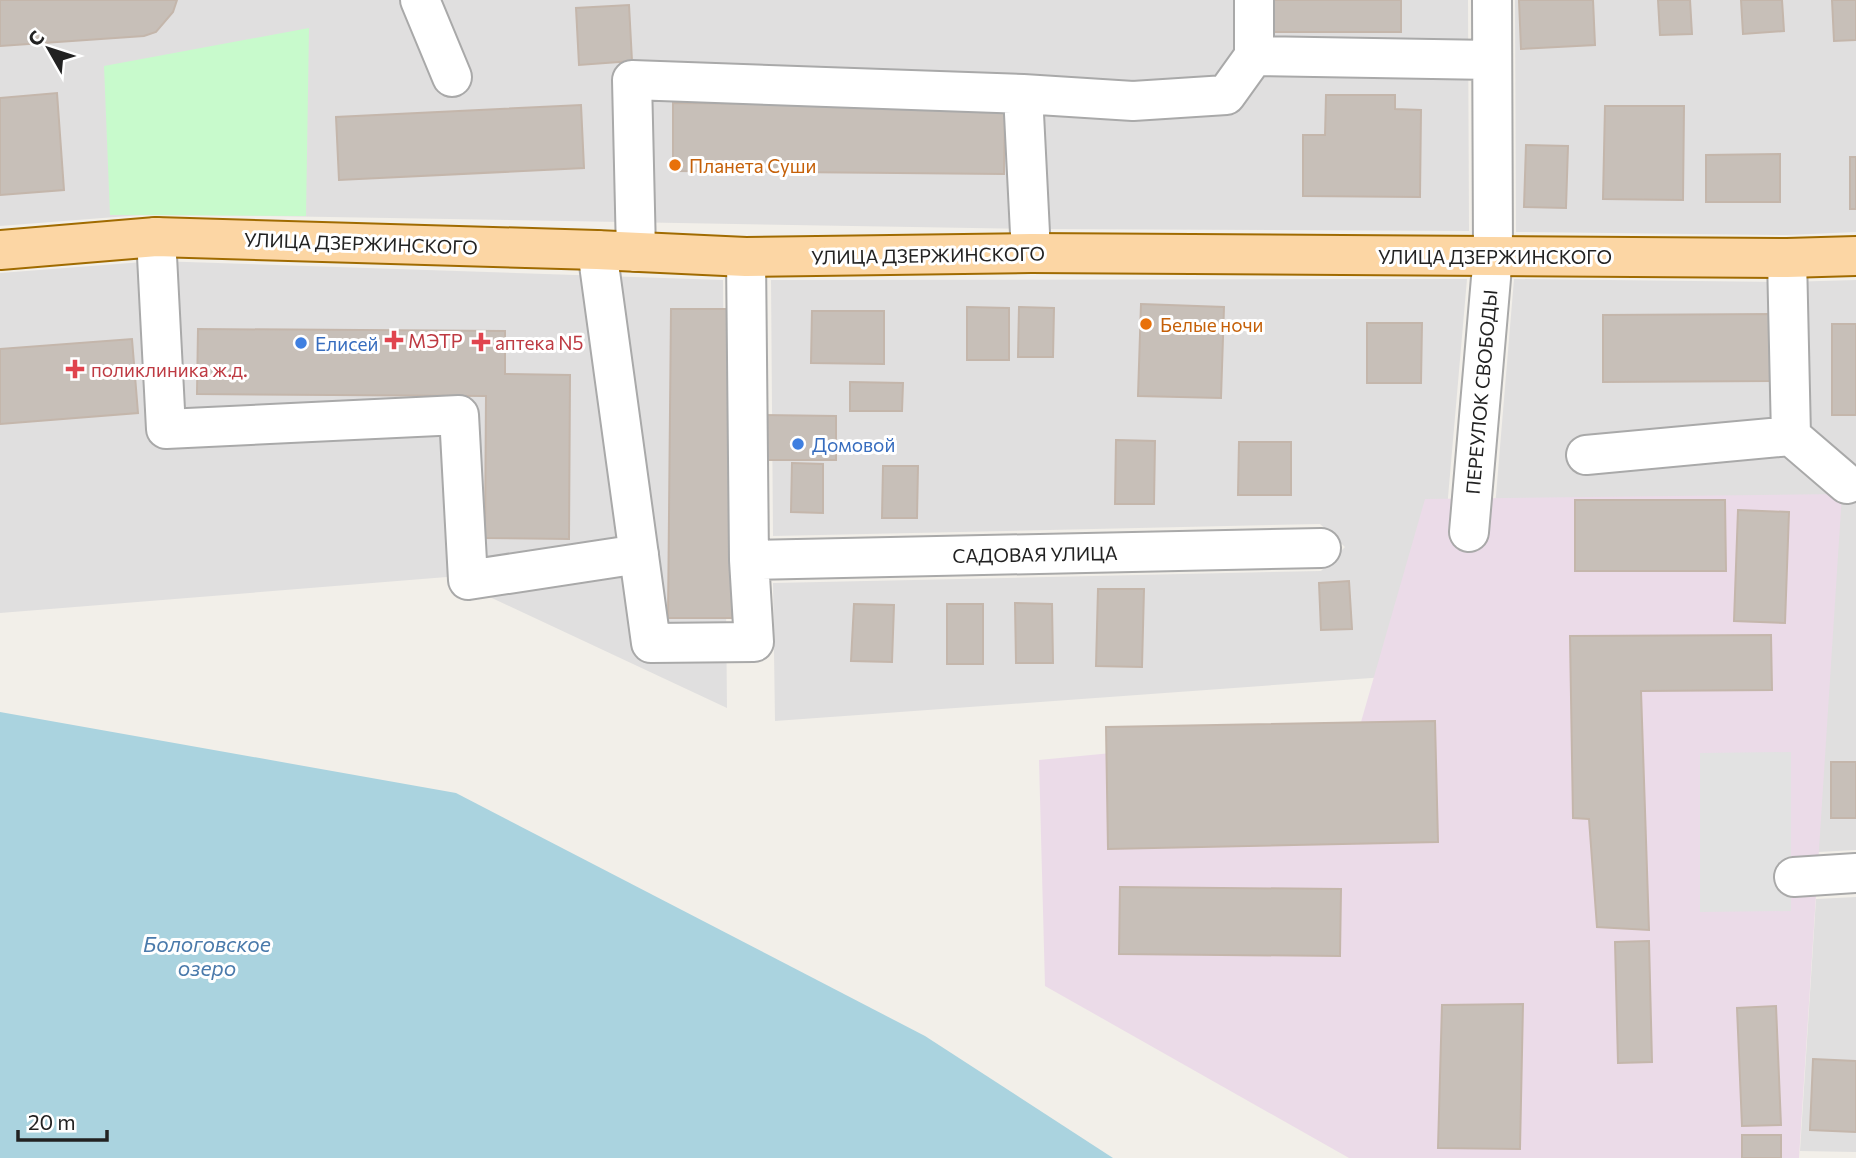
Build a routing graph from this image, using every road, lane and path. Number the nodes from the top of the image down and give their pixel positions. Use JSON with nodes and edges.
{"nodes":[{"id":1,"x":420,"y":0,"type":"edge"},
{"id":2,"x":1254,"y":0,"type":"edge"},
{"id":3,"x":1492,"y":0,"type":"edge"},
{"id":4,"x":1254,"y":57,"type":"junction"},
{"id":5,"x":1492,"y":60,"type":"junction"},
{"id":6,"x":452,"y":76,"type":"dead end"},
{"id":7,"x":1023,"y":94,"type":"junction"},
{"id":8,"x":156,"y":237,"type":"junction"},
{"id":9,"x":0,"y":250,"type":"edge"},
{"id":10,"x":597,"y":250,"type":"junction"},
{"id":11,"x":636,"y":253,"type":"junction"},
{"id":12,"x":1031,"y":253,"type":"junction"},
{"id":13,"x":1493,"y":255,"type":"junction"},
{"id":14,"x":1856,"y":256,"type":"edge"},
{"id":15,"x":747,"y":257,"type":"junction"},
{"id":16,"x":1787,"y":258,"type":"junction"},
{"id":17,"x":1791,"y":436,"type":"junction"},
{"id":18,"x":1586,"y":455,"type":"dead end"},
{"id":19,"x":1847,"y":484,"type":"dead end"},
{"id":20,"x":1469,"y":532,"type":"dead end"},
{"id":21,"x":1321,"y":548,"type":"dead end"},
{"id":22,"x":639,"y":554,"type":"junction"},
{"id":23,"x":749,"y":560,"type":"junction"},
{"id":24,"x":1856,"y":873,"type":"edge"},
{"id":25,"x":1794,"y":877,"type":"dead end"}],
"edges":[{"from":1,"to":6,"type":"street"},
{"from":2,"to":4,"type":"street"},
{"from":3,"to":5,"type":"street","name":"ПЕРЕУЛОК СВОБОДЫ"},
{"from":4,"to":5,"type":"street"},
{"from":4,"to":7,"type":"street"},
{"from":5,"to":13,"type":"street","name":"ПЕРЕУЛОК СВОБОДЫ"},
{"from":7,"to":11,"type":"street"},
{"from":7,"to":12,"type":"street"},
{"from":8,"to":9,"type":"main road","name":"УЛИЦА ДЗЕРЖИНСКОГО"},
{"from":8,"to":10,"type":"main road","name":"УЛИЦА ДЗЕРЖИНСКОГО"},
{"from":8,"to":22,"type":"street"},
{"from":10,"to":11,"type":"main road","name":"УЛИЦА ДЗЕРЖИНСКОГО"},
{"from":10,"to":22,"type":"street"},
{"from":11,"to":15,"type":"main road","name":"УЛИЦА ДЗЕРЖИНСКОГО"},
{"from":12,"to":13,"type":"main road","name":"УЛИЦА ДЗЕРЖИНСКОГО"},
{"from":12,"to":15,"type":"main road","name":"УЛИЦА ДЗЕРЖИНСКОГО"},
{"from":13,"to":16,"type":"main road","name":"УЛИЦА ДЗЕРЖИНСКОГО"},
{"from":13,"to":20,"type":"street","name":"ПЕРЕУЛОК СВОБОДЫ"},
{"from":14,"to":16,"type":"main road","name":"УЛИЦА ДЗЕРЖИНСКОГО"},
{"from":15,"to":23,"type":"street"},
{"from":16,"to":17,"type":"street"},
{"from":17,"to":18,"type":"street"},
{"from":17,"to":19,"type":"street"},
{"from":21,"to":23,"type":"street","name":"САДОВАЯ УЛИЦА"},
{"from":22,"to":23,"type":"street"},
{"from":24,"to":25,"type":"street"}]}
